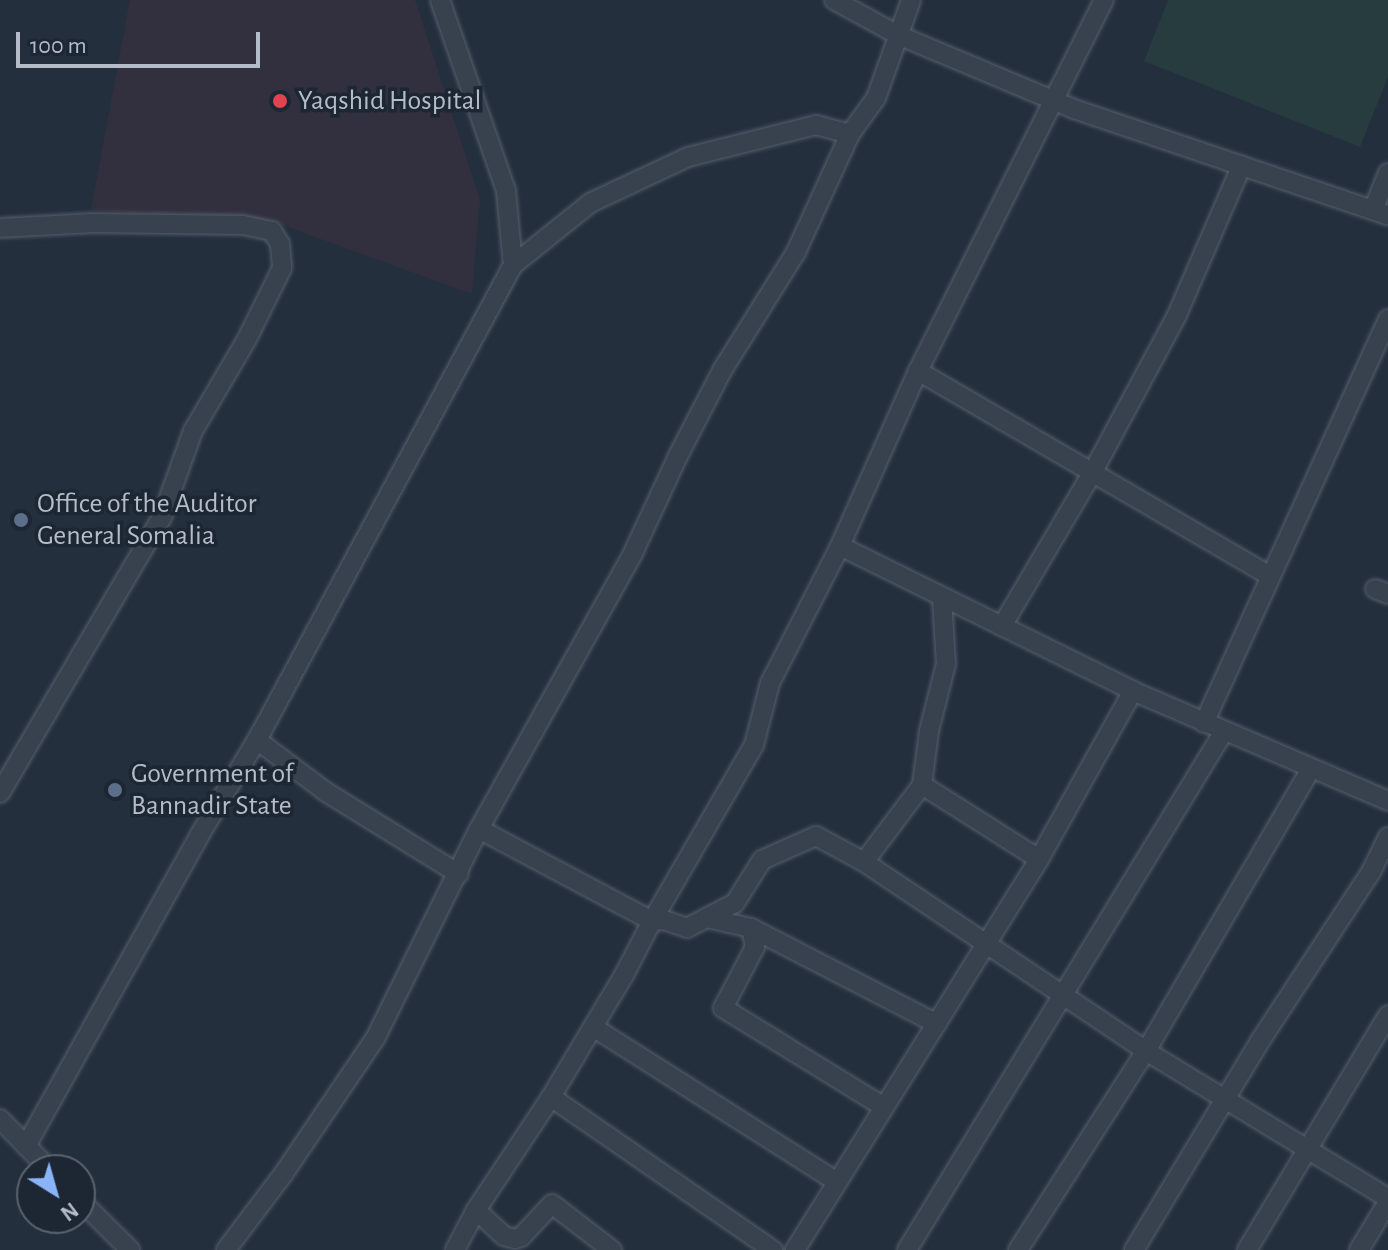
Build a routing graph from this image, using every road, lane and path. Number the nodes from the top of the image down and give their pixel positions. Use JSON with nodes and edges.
{"nodes":[{"id":1,"x":440,"y":0,"type":"edge"},
{"id":2,"x":834,"y":0,"type":"edge"},
{"id":3,"x":911,"y":0,"type":"edge"},
{"id":4,"x":1104,"y":0,"type":"edge"},
{"id":5,"x":898,"y":35,"type":"junction"},
{"id":6,"x":1054,"y":100,"type":"junction"},
{"id":7,"x":850,"y":134,"type":"junction"},
{"id":8,"x":1242,"y":165,"type":"junction"},
{"id":9,"x":1388,"y":173,"type":"edge"},
{"id":10,"x":1381,"y":213,"type":"edge"},
{"id":11,"x":0,"y":228,"type":"edge"},
{"id":12,"x":513,"y":265,"type":"junction"},
{"id":13,"x":1388,"y":319,"type":"edge"},
{"id":14,"x":918,"y":371,"type":"junction"},
{"id":15,"x":1091,"y":475,"type":"junction"},
{"id":16,"x":840,"y":546,"type":"junction"},
{"id":17,"x":1269,"y":575,"type":"junction"},
{"id":18,"x":942,"y":598,"type":"junction"},
{"id":19,"x":1002,"y":626,"type":"junction"},
{"id":20,"x":1133,"y":691,"type":"junction"},
{"id":21,"x":1204,"y":723,"type":"junction"},
{"id":22,"x":1223,"y":733,"type":"junction"},
{"id":23,"x":257,"y":740,"type":"junction"},
{"id":24,"x":1311,"y":769,"type":"junction"},
{"id":25,"x":922,"y":785,"type":"junction"},
{"id":26,"x":0,"y":793,"type":"edge"},
{"id":27,"x":1388,"y":801,"type":"edge"},
{"id":28,"x":479,"y":829,"type":"junction"},
{"id":29,"x":1388,"y":837,"type":"edge"},
{"id":30,"x":1039,"y":859,"type":"junction"},
{"id":31,"x":864,"y":862,"type":"junction"},
{"id":32,"x":459,"y":874,"type":"junction"},
{"id":33,"x":707,"y":918,"type":"junction"},
{"id":34,"x":652,"y":921,"type":"junction"},
{"id":35,"x":751,"y":928,"type":"junction"},
{"id":36,"x":986,"y":943,"type":"junction"},
{"id":37,"x":1065,"y":994,"type":"junction"},
{"id":38,"x":1388,"y":1015,"type":"edge"},
{"id":39,"x":937,"y":1024,"type":"junction"},
{"id":40,"x":593,"y":1027,"type":"junction"},
{"id":41,"x":1146,"y":1051,"type":"junction"},
{"id":42,"x":551,"y":1097,"type":"junction"},
{"id":43,"x":1224,"y":1100,"type":"junction"},
{"id":44,"x":882,"y":1106,"type":"junction"},
{"id":45,"x":0,"y":1119,"type":"edge"},
{"id":46,"x":26,"y":1146,"type":"junction"},
{"id":47,"x":1307,"y":1152,"type":"junction"},
{"id":48,"x":34,"y":1154,"type":"edge"},
{"id":49,"x":836,"y":1181,"type":"junction"},
{"id":50,"x":1388,"y":1200,"type":"edge"},
{"id":51,"x":476,"y":1210,"type":"junction"},
{"id":52,"x":96,"y":1216,"type":"edge"},
{"id":53,"x":130,"y":1250,"type":"edge"},
{"id":54,"x":226,"y":1250,"type":"edge"},
{"id":55,"x":455,"y":1250,"type":"edge"},
{"id":56,"x":612,"y":1250,"type":"edge"},
{"id":57,"x":773,"y":1250,"type":"edge"},
{"id":58,"x":795,"y":1250,"type":"edge"},
{"id":59,"x":907,"y":1250,"type":"edge"},
{"id":60,"x":1018,"y":1250,"type":"edge"},
{"id":61,"x":1134,"y":1250,"type":"edge"},
{"id":62,"x":1247,"y":1250,"type":"edge"},
{"id":63,"x":1359,"y":1250,"type":"edge"}],
"edges":[{"from":1,"to":12,"type":"street"},
{"from":2,"to":5,"type":"street"},
{"from":3,"to":5,"type":"street"},
{"from":4,"to":6,"type":"street"},
{"from":5,"to":6,"type":"street"},
{"from":5,"to":7,"type":"street"},
{"from":6,"to":8,"type":"street"},
{"from":6,"to":14,"type":"street"},
{"from":7,"to":12,"type":"street"},
{"from":7,"to":28,"type":"street"},
{"from":8,"to":10,"type":"street"},
{"from":8,"to":15,"type":"street"},
{"from":9,"to":10,"type":"street"},
{"from":11,"to":26,"type":"street"},
{"from":12,"to":23,"type":"street"},
{"from":13,"to":17,"type":"street"},
{"from":14,"to":15,"type":"street"},
{"from":14,"to":16,"type":"street"},
{"from":15,"to":17,"type":"street"},
{"from":15,"to":19,"type":"street"},
{"from":16,"to":18,"type":"street"},
{"from":16,"to":34,"type":"street"},
{"from":17,"to":21,"type":"street"},
{"from":18,"to":19,"type":"street"},
{"from":18,"to":25,"type":"street"},
{"from":19,"to":20,"type":"street"},
{"from":20,"to":21,"type":"street"},
{"from":20,"to":30,"type":"street"},
{"from":21,"to":22,"type":"street"},
{"from":22,"to":24,"type":"street"},
{"from":22,"to":37,"type":"street"},
{"from":23,"to":32,"type":"street"},
{"from":23,"to":46,"type":"street"},
{"from":24,"to":27,"type":"street"},
{"from":24,"to":41,"type":"street"},
{"from":25,"to":30,"type":"street"},
{"from":25,"to":31,"type":"street"},
{"from":28,"to":32,"type":"street"},
{"from":28,"to":34,"type":"street"},
{"from":29,"to":43,"type":"street"},
{"from":30,"to":36,"type":"street"},
{"from":31,"to":33,"type":"street"},
{"from":31,"to":36,"type":"street"},
{"from":32,"to":54,"type":"street"},
{"from":33,"to":34,"type":"street"},
{"from":33,"to":35,"type":"street"},
{"from":34,"to":40,"type":"street"},
{"from":35,"to":39,"type":"street"},
{"from":35,"to":44,"type":"street"},
{"from":36,"to":37,"type":"street"},
{"from":36,"to":39,"type":"street"},
{"from":37,"to":41,"type":"street"},
{"from":37,"to":59,"type":"street"},
{"from":38,"to":47,"type":"street"},
{"from":39,"to":44,"type":"street"},
{"from":40,"to":42,"type":"street"},
{"from":40,"to":49,"type":"street"},
{"from":41,"to":43,"type":"street"},
{"from":41,"to":60,"type":"street"},
{"from":42,"to":51,"type":"street"},
{"from":42,"to":57,"type":"street"},
{"from":43,"to":47,"type":"street"},
{"from":43,"to":61,"type":"street"},
{"from":44,"to":49,"type":"street"},
{"from":45,"to":46,"type":"street"},
{"from":46,"to":48,"type":"street"},
{"from":47,"to":50,"type":"street"},
{"from":47,"to":62,"type":"street"},
{"from":49,"to":58,"type":"street"},
{"from":50,"to":63,"type":"street"},
{"from":51,"to":55,"type":"street"},
{"from":51,"to":56,"type":"street"},
{"from":52,"to":53,"type":"street"}]}
